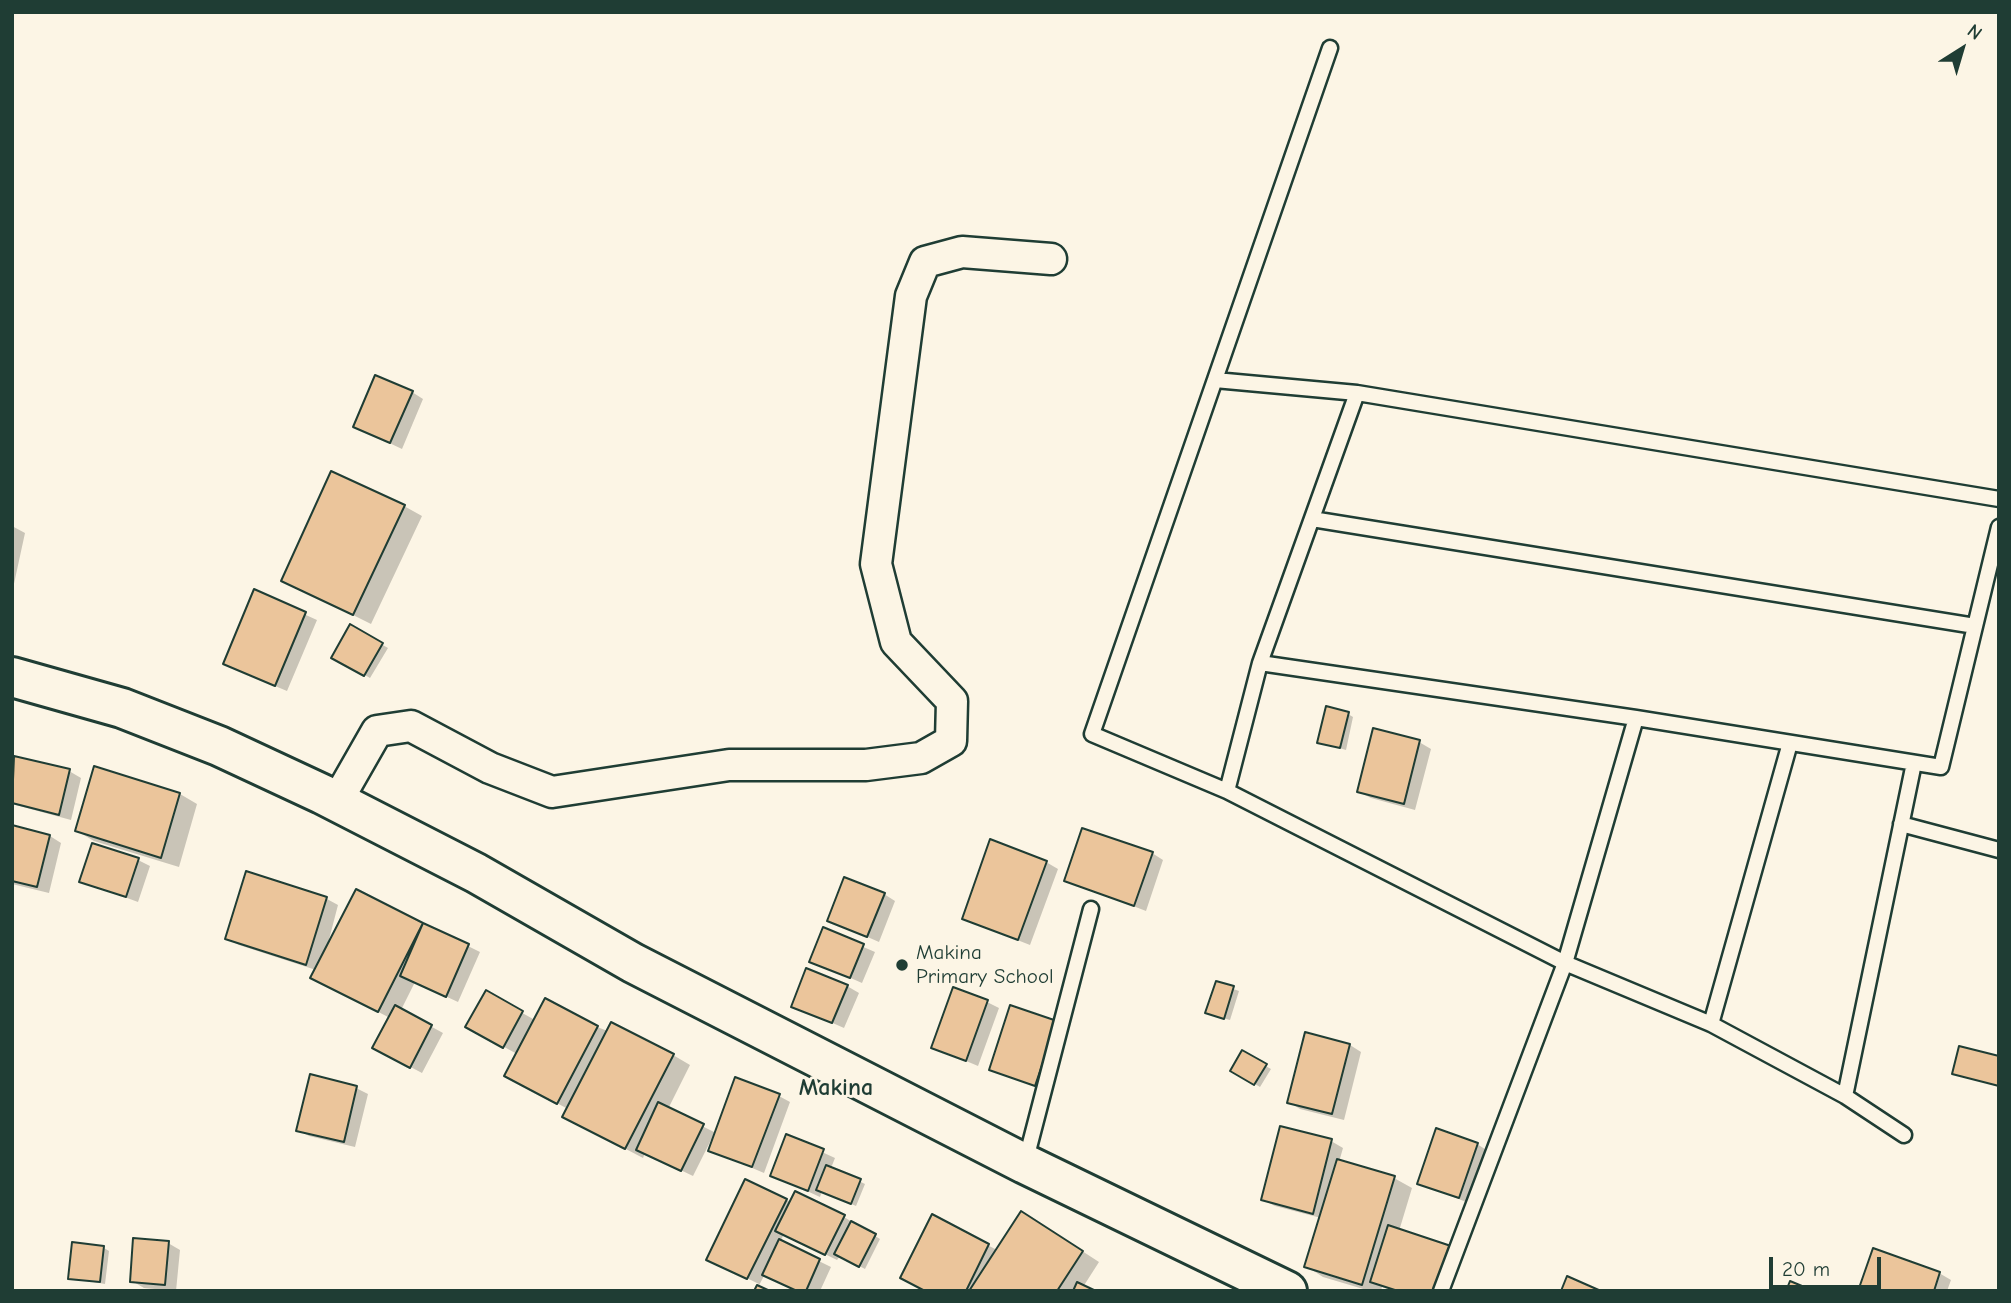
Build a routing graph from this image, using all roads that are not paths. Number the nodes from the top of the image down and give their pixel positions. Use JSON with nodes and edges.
{"nodes":[{"id":1,"x":1330,"y":48,"type":"dead end"},
{"id":2,"x":1051,"y":259,"type":"dead end"},
{"id":3,"x":1215,"y":380,"type":"junction"},
{"id":4,"x":1357,"y":393,"type":"junction"},
{"id":5,"x":1999,"y":499,"type":"edge"},
{"id":6,"x":1312,"y":519,"type":"junction"},
{"id":7,"x":1999,"y":527,"type":"edge"},
{"id":8,"x":1975,"y":626,"type":"junction"},
{"id":9,"x":1259,"y":663,"type":"junction"},
{"id":10,"x":12,"y":677,"type":"edge"},
{"id":11,"x":1636,"y":718,"type":"junction"},
{"id":12,"x":1790,"y":743,"type":"junction"},
{"id":13,"x":1914,"y":763,"type":"junction"},
{"id":14,"x":1227,"y":791,"type":"junction"},
{"id":15,"x":337,"y":801,"type":"junction"},
{"id":16,"x":1901,"y":824,"type":"junction"},
{"id":17,"x":1999,"y":850,"type":"edge"},
{"id":18,"x":1091,"y":909,"type":"dead end"},
{"id":19,"x":1565,"y":963,"type":"junction"},
{"id":20,"x":1711,"y":1024,"type":"junction"},
{"id":21,"x":1845,"y":1096,"type":"junction"},
{"id":22,"x":1904,"y":1135,"type":"dead end"},
{"id":23,"x":1025,"y":1164,"type":"junction"},
{"id":24,"x":1287,"y":1291,"type":"edge"},
{"id":25,"x":1441,"y":1291,"type":"edge"}],
"edges":[{"from":1,"to":3,"type":"lane"},
{"from":2,"to":15,"type":"street"},
{"from":3,"to":4,"type":"lane"},
{"from":3,"to":14,"type":"lane"},
{"from":4,"to":5,"type":"lane"},
{"from":4,"to":6,"type":"lane"},
{"from":6,"to":8,"type":"lane"},
{"from":6,"to":9,"type":"lane"},
{"from":7,"to":8,"type":"lane"},
{"from":8,"to":13,"type":"lane"},
{"from":9,"to":11,"type":"lane"},
{"from":9,"to":14,"type":"lane"},
{"from":10,"to":15,"type":"main road"},
{"from":11,"to":12,"type":"lane"},
{"from":11,"to":19,"type":"lane"},
{"from":12,"to":13,"type":"lane"},
{"from":12,"to":20,"type":"lane"},
{"from":13,"to":16,"type":"lane"},
{"from":14,"to":19,"type":"lane"},
{"from":15,"to":23,"type":"main road"},
{"from":16,"to":17,"type":"lane"},
{"from":16,"to":21,"type":"lane"},
{"from":18,"to":23,"type":"lane"},
{"from":19,"to":20,"type":"lane"},
{"from":19,"to":25,"type":"lane"},
{"from":20,"to":21,"type":"lane"},
{"from":21,"to":22,"type":"lane"},
{"from":23,"to":24,"type":"main road"}]}
